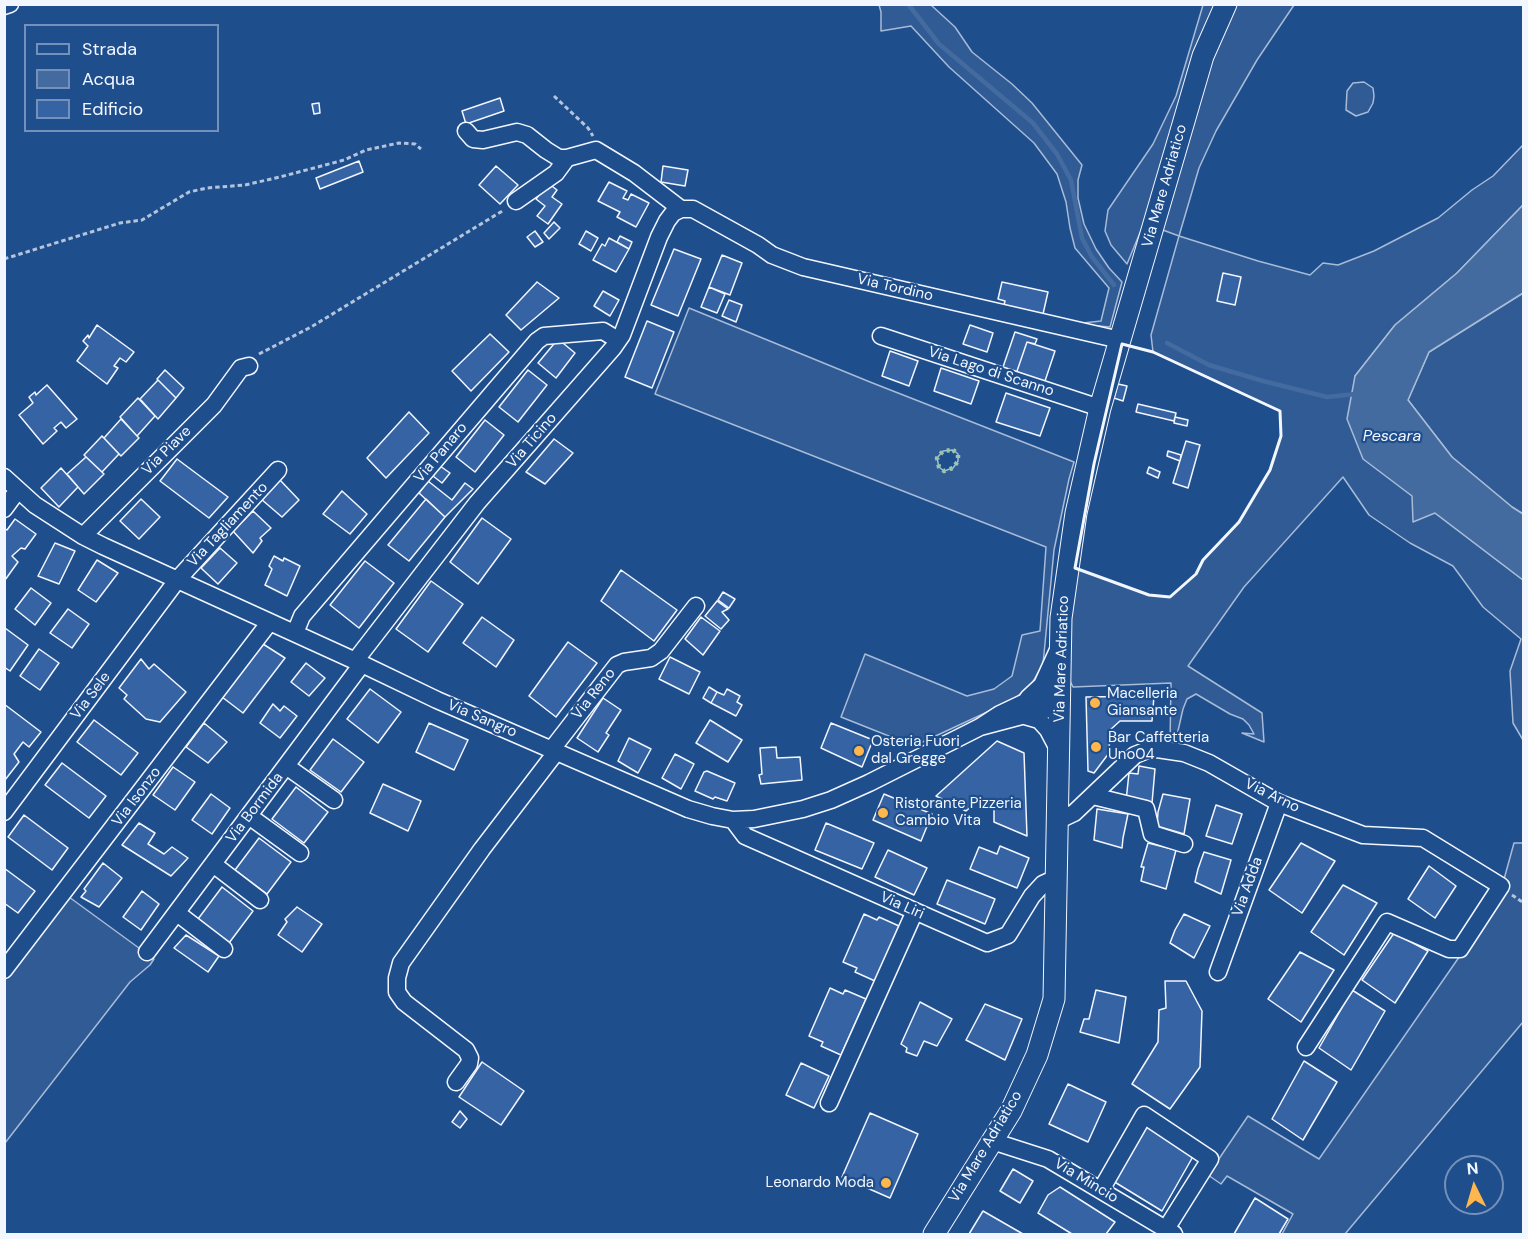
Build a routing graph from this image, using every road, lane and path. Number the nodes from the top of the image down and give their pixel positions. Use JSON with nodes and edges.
{"nodes":[{"id":1,"x":10,"y":4,"type":"edge"},
{"id":2,"x":1226,"y":4,"type":"edge"},
{"id":3,"x":4,"y":6,"type":"edge"},
{"id":4,"x":554,"y":96,"type":"dead end"},
{"id":5,"x":466,"y":131,"type":"dead end"},
{"id":6,"x":421,"y":149,"type":"dead end"},
{"id":7,"x":596,"y":150,"type":"junction"},
{"id":8,"x":567,"y":158,"type":"junction"},
{"id":9,"x":516,"y":201,"type":"joint"},
{"id":10,"x":681,"y":209,"type":"junction"},
{"id":11,"x":4,"y":259,"type":"edge"},
{"id":12,"x":881,"y":336,"type":"dead end"},
{"id":13,"x":618,"y":340,"type":"junction"},
{"id":14,"x":1120,"y":340,"type":"junction"},
{"id":15,"x":249,"y":366,"type":"joint"},
{"id":16,"x":1100,"y":408,"type":"junction"},
{"id":17,"x":278,"y":470,"type":"dead end"},
{"id":18,"x":4,"y":477,"type":"edge"},
{"id":19,"x":18,"y":490,"type":"junction"},
{"id":20,"x":4,"y":509,"type":"edge"},
{"id":21,"x":83,"y":536,"type":"junction"},
{"id":22,"x":178,"y":579,"type":"junction"},
{"id":23,"x":696,"y":606,"type":"dead end"},
{"id":24,"x":269,"y":623,"type":"junction"},
{"id":25,"x":295,"y":633,"type":"junction"},
{"id":26,"x":1061,"y":641,"type":"junction"},
{"id":27,"x":359,"y":662,"type":"junction"},
{"id":28,"x":1060,"y":695,"type":"junction"},
{"id":29,"x":1024,"y":709,"type":"junction"},
{"id":30,"x":554,"y":750,"type":"junction"},
{"id":31,"x":1059,"y":750,"type":"junction"},
{"id":32,"x":286,"y":766,"type":"junction"},
{"id":33,"x":1092,"y":796,"type":"junction"},
{"id":34,"x":334,"y":800,"type":"dead end"},
{"id":35,"x":1279,"y":803,"type":"junction"},
{"id":36,"x":4,"y":812,"type":"edge"},
{"id":37,"x":249,"y":816,"type":"junction"},
{"id":38,"x":733,"y":820,"type":"junction"},
{"id":39,"x":1057,"y":821,"type":"junction"},
{"id":40,"x":1184,"y":844,"type":"dead end"},
{"id":41,"x":300,"y":853,"type":"dead end"},
{"id":42,"x":213,"y":864,"type":"junction"},
{"id":43,"x":1056,"y":878,"type":"junction"},
{"id":44,"x":260,"y":900,"type":"dead end"},
{"id":45,"x":915,"y":911,"type":"junction"},
{"id":46,"x":177,"y":913,"type":"junction"},
{"id":47,"x":224,"y":949,"type":"dead end"},
{"id":48,"x":147,"y":952,"type":"dead end"},
{"id":49,"x":4,"y":970,"type":"edge"},
{"id":50,"x":1218,"y":972,"type":"dead end"},
{"id":51,"x":1306,"y":1047,"type":"dead end"},
{"id":52,"x":456,"y":1082,"type":"dead end"},
{"id":53,"x":829,"y":1103,"type":"dead end"},
{"id":54,"x":992,"y":1141,"type":"junction"},
{"id":55,"x":1101,"y":1190,"type":"junction"},
{"id":56,"x":1170,"y":1232,"type":"edge"},
{"id":57,"x":934,"y":1234,"type":"edge"}],
"edges":[{"from":1,"to":3,"type":"street"},
{"from":2,"to":14,"type":"main road","name":"Via Mare Adriatico"},
{"from":4,"to":7,"type":"path"},
{"from":5,"to":8,"type":"street"},
{"from":6,"to":11,"type":"path"},
{"from":7,"to":8,"type":"street"},
{"from":7,"to":10,"type":"street"},
{"from":8,"to":9,"type":"street"},
{"from":9,"to":15,"type":"path"},
{"from":10,"to":13,"type":"street","name":"Via Ticino"},
{"from":10,"to":14,"type":"street","name":"Via Tordino"},
{"from":12,"to":16,"type":"street","name":"Via Lago di Scanno"},
{"from":13,"to":25,"type":"street","name":"Via Panaro"},
{"from":13,"to":27,"type":"street","name":"Via Ticino"},
{"from":14,"to":16,"type":"main road","name":"Via Mare Adriatico"},
{"from":15,"to":21,"type":"street","name":"Via Piave"},
{"from":16,"to":26,"type":"main road","name":"Via Mare Adriatico"},
{"from":17,"to":22,"type":"street","name":"Via Tagliamento"},
{"from":18,"to":19,"type":"street","name":"Via Sangro"},
{"from":19,"to":20,"type":"street"},
{"from":19,"to":21,"type":"street","name":"Via Sangro"},
{"from":21,"to":22,"type":"street","name":"Via Sangro"},
{"from":22,"to":24,"type":"street","name":"Via Sangro"},
{"from":22,"to":36,"type":"street","name":"Via Sele"},
{"from":23,"to":30,"type":"street","name":"Via Reno"},
{"from":24,"to":25,"type":"street","name":"Via Sangro"},
{"from":24,"to":49,"type":"street","name":"Via Isonzo"},
{"from":25,"to":27,"type":"street","name":"Via Sangro"},
{"from":26,"to":28,"type":"main road","name":"Via Mare Adriatico"},
{"from":26,"to":29,"type":"street","name":"Via Sangro"},
{"from":27,"to":30,"type":"street","name":"Via Sangro"},
{"from":27,"to":32,"type":"street","name":"Via Bormida"},
{"from":28,"to":29,"type":"street","name":"Via Sangro"},
{"from":28,"to":31,"type":"main road","name":"Via Mare Adriatico"},
{"from":29,"to":31,"type":"street"},
{"from":29,"to":38,"type":"street","name":"Via Sangro"},
{"from":30,"to":38,"type":"street","name":"Via Sangro"},
{"from":30,"to":52,"type":"street","name":"Via Reno"},
{"from":31,"to":39,"type":"main road","name":"Via Mare Adriatico"},
{"from":32,"to":34,"type":"street"},
{"from":32,"to":37,"type":"street","name":"Via Bormida"},
{"from":33,"to":35,"type":"street","name":"Via Arno"},
{"from":33,"to":39,"type":"street","name":"Via Arno"},
{"from":33,"to":40,"type":"street"},
{"from":35,"to":50,"type":"street","name":"Via Adda"},
{"from":35,"to":51,"type":"street","name":"Via Arno"},
{"from":37,"to":41,"type":"street"},
{"from":37,"to":42,"type":"street","name":"Via Bormida"},
{"from":38,"to":45,"type":"street","name":"Via Liri"},
{"from":39,"to":43,"type":"main road","name":"Via Mare Adriatico"},
{"from":42,"to":44,"type":"street"},
{"from":42,"to":46,"type":"street","name":"Via Bormida"},
{"from":43,"to":45,"type":"street","name":"Via Liri"},
{"from":43,"to":54,"type":"main road","name":"Via Mare Adriatico"},
{"from":45,"to":53,"type":"street"},
{"from":46,"to":47,"type":"street"},
{"from":46,"to":48,"type":"street","name":"Via Bormida"},
{"from":54,"to":55,"type":"street","name":"Via Mincio"},
{"from":54,"to":57,"type":"main road","name":"Via Mare Adriatico"},
{"from":55,"to":56,"type":"street","name":"Via Mincio"},
{"from":55,"to":56,"type":"street"}]}
